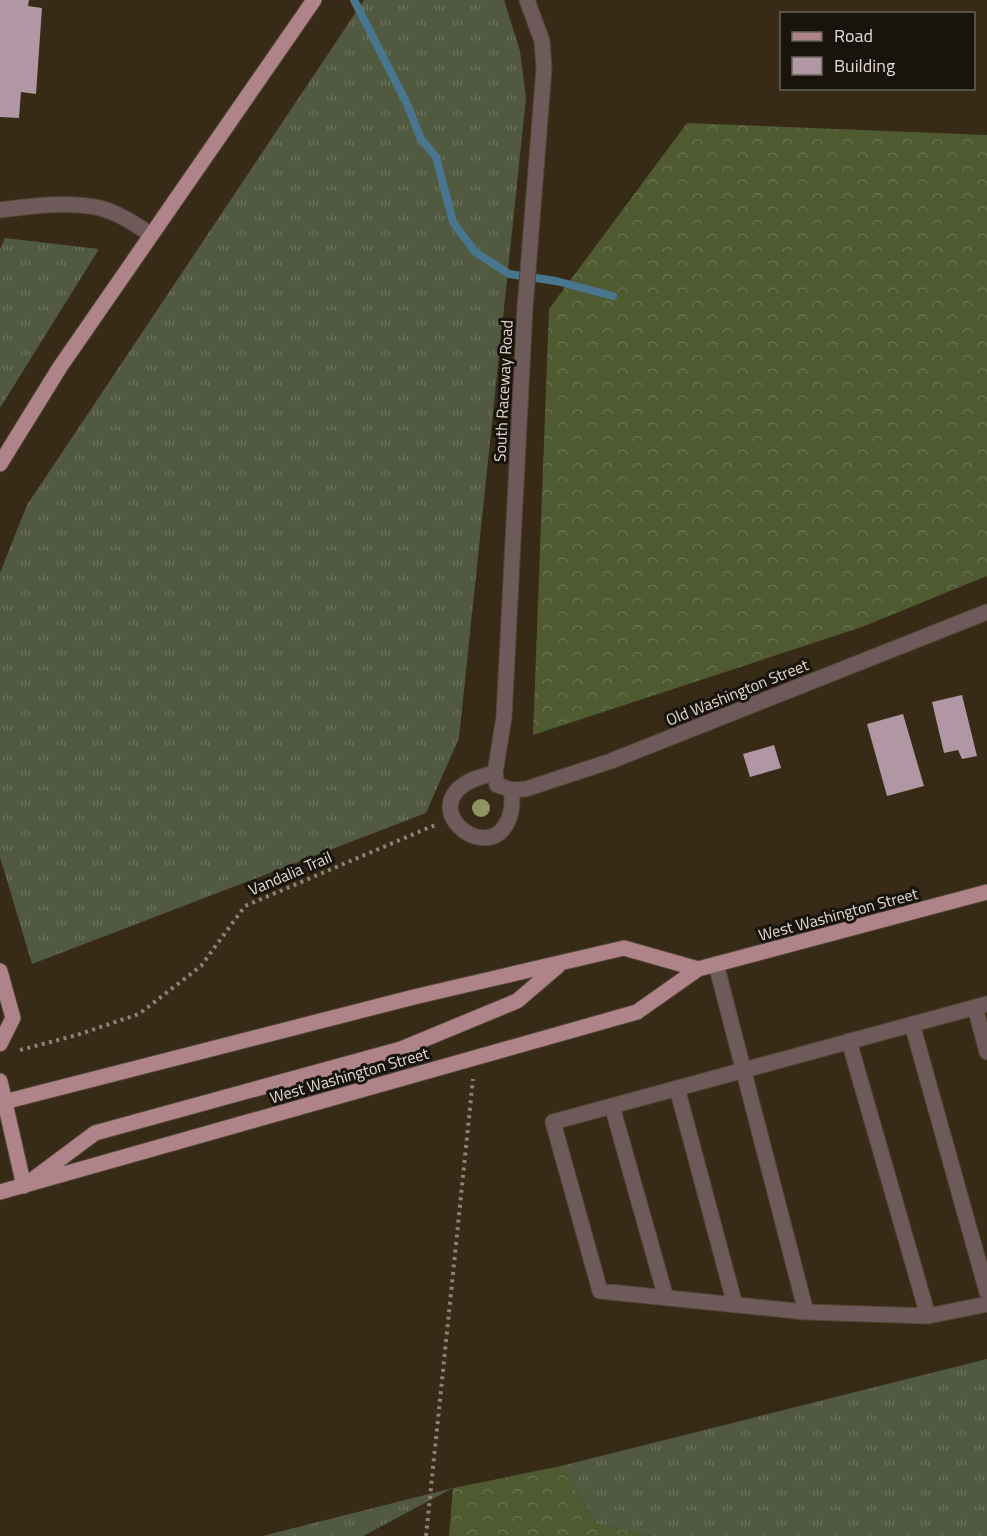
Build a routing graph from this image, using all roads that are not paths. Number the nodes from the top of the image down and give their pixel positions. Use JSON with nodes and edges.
{"nodes":[{"id":1,"x":314,"y":0,"type":"edge"},
{"id":2,"x":527,"y":0,"type":"edge"},
{"id":3,"x":0,"y":210,"type":"edge"},
{"id":4,"x":150,"y":234,"type":"junction"},
{"id":5,"x":0,"y":464,"type":"edge"},
{"id":6,"x":987,"y":612,"type":"edge"},
{"id":7,"x":501,"y":783,"type":"junction"},
{"id":8,"x":987,"y":892,"type":"edge"},
{"id":9,"x":561,"y":964,"type":"junction"},
{"id":10,"x":716,"y":964,"type":"junction"},
{"id":11,"x":698,"y":969,"type":"junction"},
{"id":12,"x":0,"y":971,"type":"edge"},
{"id":13,"x":981,"y":1006,"type":"edge"},
{"id":14,"x":912,"y":1024,"type":"junction"},
{"id":15,"x":849,"y":1041,"type":"junction"},
{"id":16,"x":5,"y":1048,"type":"edge"},
{"id":17,"x":987,"y":1052,"type":"edge"},
{"id":18,"x":744,"y":1070,"type":"junction"},
{"id":19,"x":0,"y":1081,"type":"edge"},
{"id":20,"x":677,"y":1088,"type":"junction"},
{"id":21,"x":2,"y":1103,"type":"edge"},
{"id":22,"x":612,"y":1106,"type":"junction"},
{"id":23,"x":24,"y":1186,"type":"junction"},
{"id":24,"x":0,"y":1192,"type":"edge"},
{"id":25,"x":987,"y":1292,"type":"edge"},
{"id":26,"x":666,"y":1298,"type":"junction"},
{"id":27,"x":987,"y":1304,"type":"edge"},
{"id":28,"x":735,"y":1305,"type":"junction"},
{"id":29,"x":806,"y":1312,"type":"junction"},
{"id":30,"x":928,"y":1316,"type":"junction"}],
"edges":[{"from":1,"to":4,"type":"main road"},
{"from":2,"to":7,"type":"street","name":"South Raceway Road"},
{"from":3,"to":4,"type":"street"},
{"from":4,"to":5,"type":"main road"},
{"from":6,"to":7,"type":"street","name":"Old Washington Street"},
{"from":7,"to":7,"type":"street"},
{"from":8,"to":10,"type":"main road","name":"West Washington Street"},
{"from":9,"to":11,"type":"main road"},
{"from":9,"to":21,"type":"main road"},
{"from":9,"to":23,"type":"main road"},
{"from":10,"to":11,"type":"main road","name":"West Washington Street"},
{"from":10,"to":18,"type":"street"},
{"from":11,"to":23,"type":"main road","name":"West Washington Street"},
{"from":12,"to":16,"type":"main road"},
{"from":13,"to":14,"type":"street"},
{"from":13,"to":17,"type":"street"},
{"from":14,"to":15,"type":"street"},
{"from":14,"to":25,"type":"street"},
{"from":15,"to":18,"type":"street"},
{"from":15,"to":30,"type":"street"},
{"from":18,"to":20,"type":"street"},
{"from":18,"to":29,"type":"street"},
{"from":19,"to":21,"type":"main road"},
{"from":20,"to":22,"type":"street"},
{"from":20,"to":28,"type":"street"},
{"from":21,"to":23,"type":"main road"},
{"from":22,"to":26,"type":"street"},
{"from":22,"to":26,"type":"street"},
{"from":23,"to":24,"type":"main road","name":"West Washington Street"},
{"from":26,"to":28,"type":"street"},
{"from":27,"to":30,"type":"street"},
{"from":28,"to":29,"type":"street"},
{"from":29,"to":30,"type":"street"}]}
